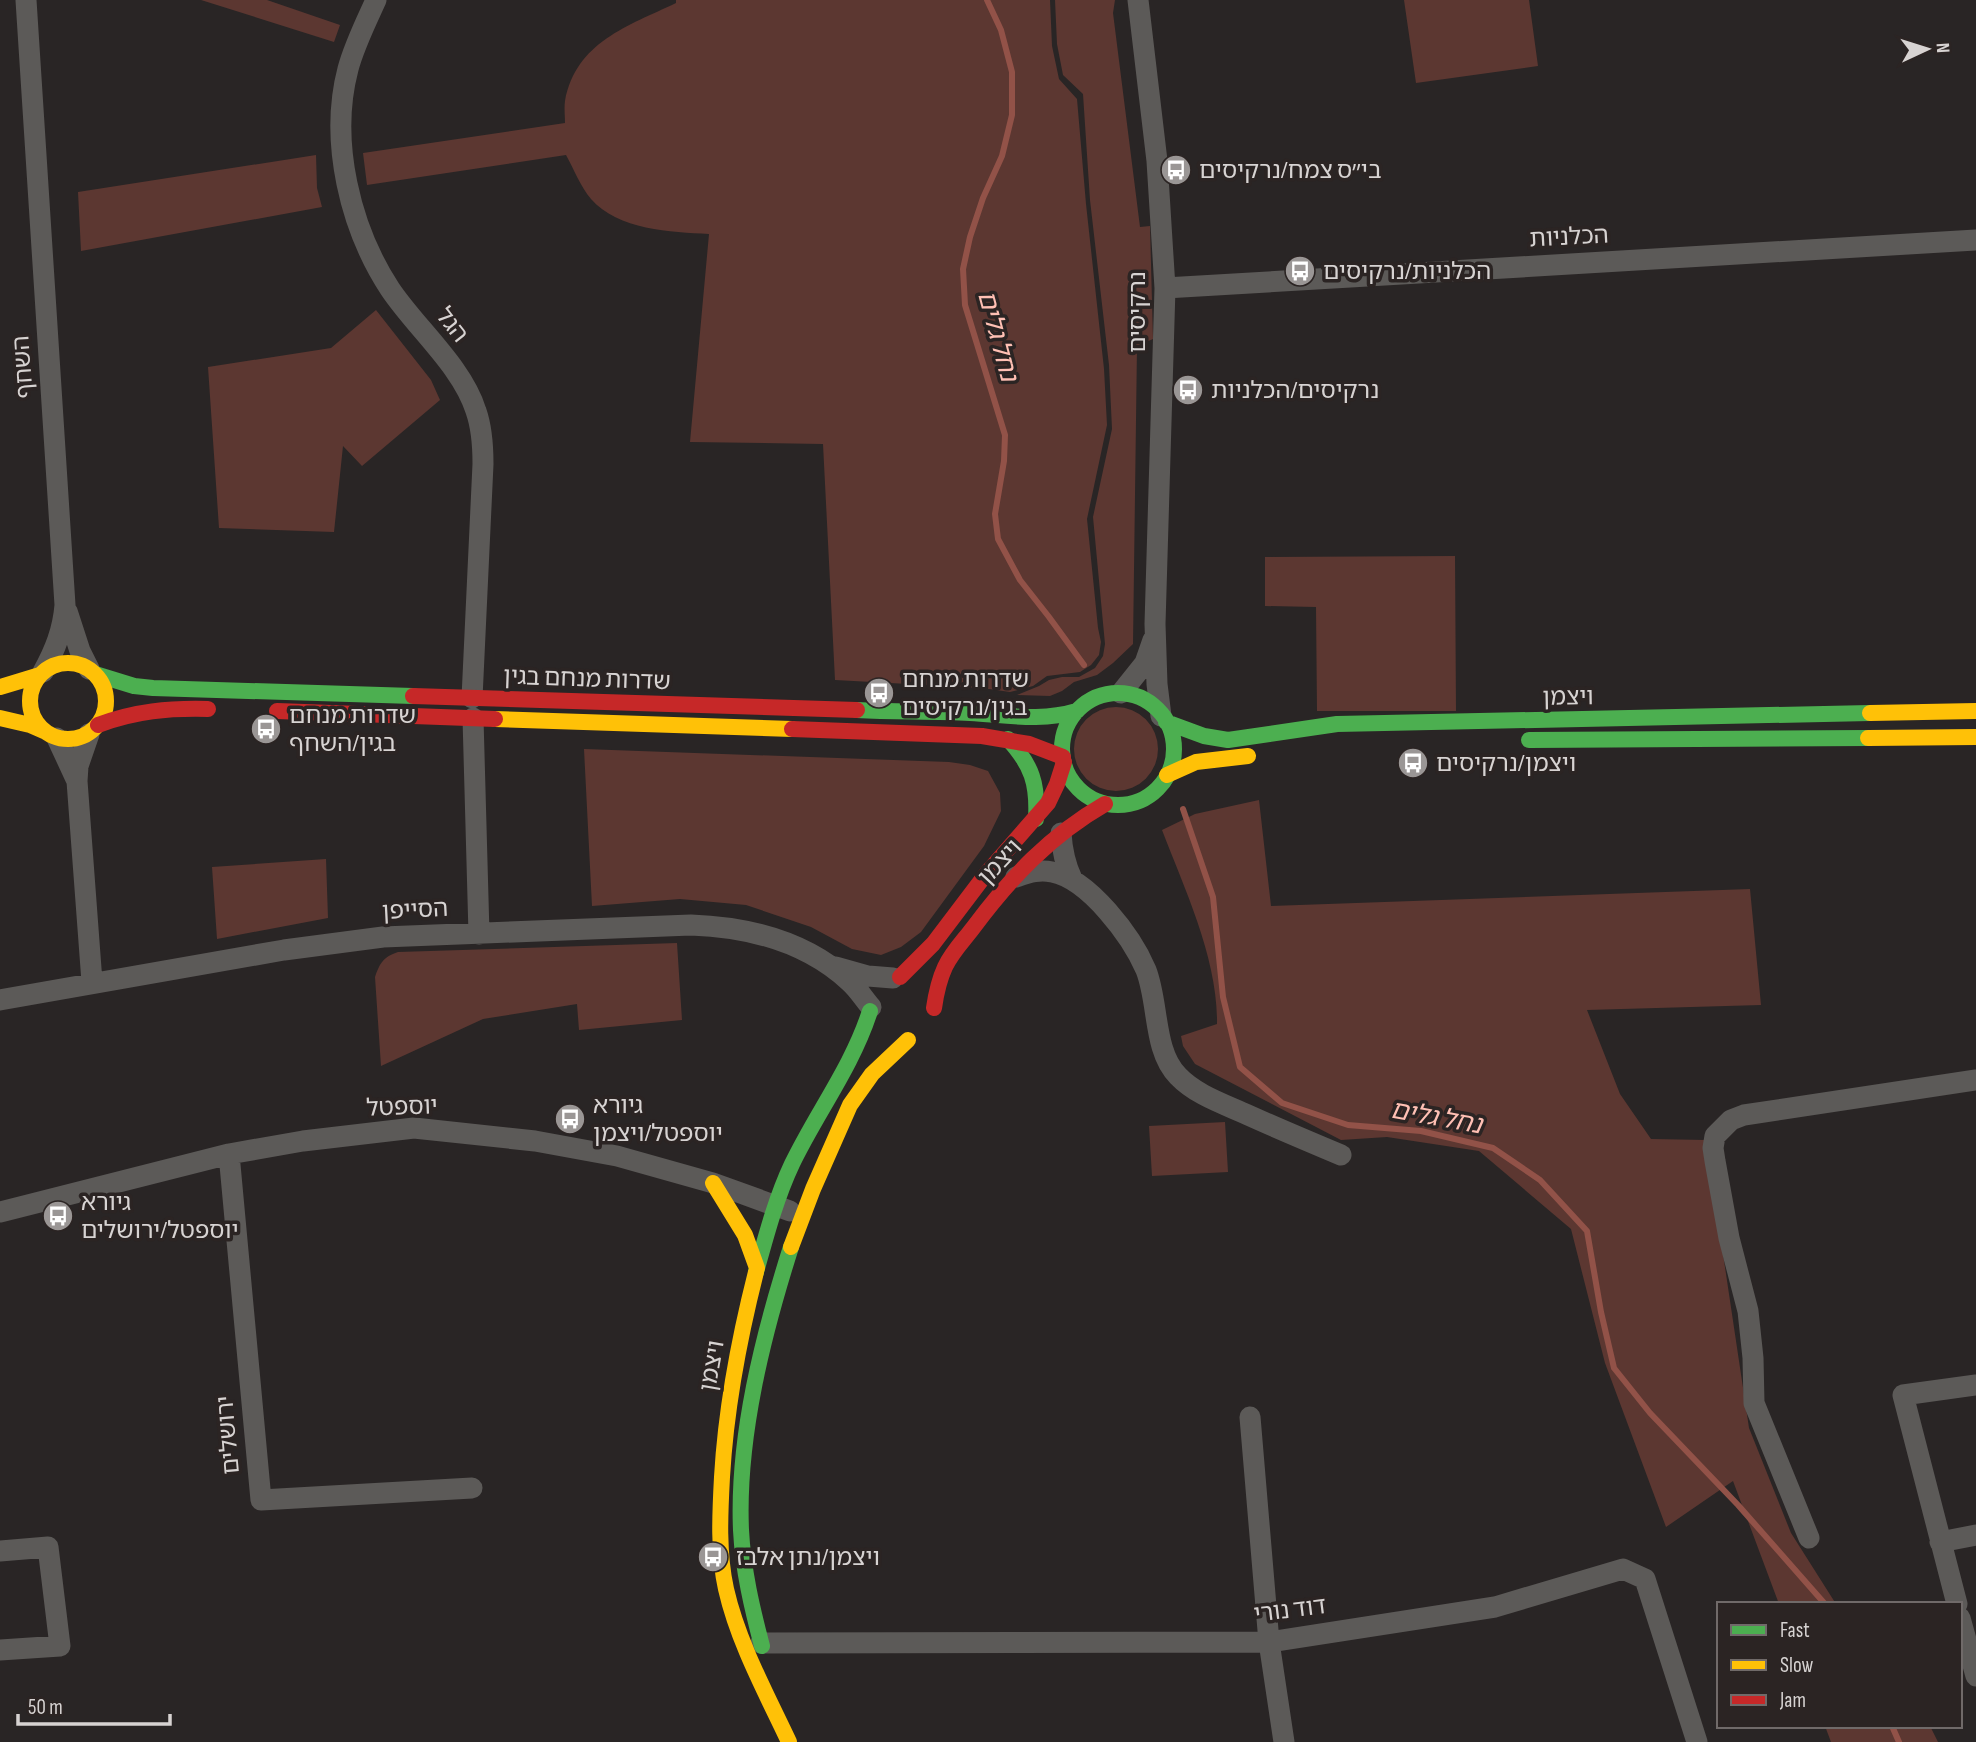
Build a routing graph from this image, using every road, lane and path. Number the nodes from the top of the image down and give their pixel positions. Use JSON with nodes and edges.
{"nodes":[{"id":1,"x":26,"y":0,"type":"edge"},
{"id":2,"x":376,"y":0,"type":"edge"},
{"id":3,"x":1138,"y":0,"type":"edge"},
{"id":4,"x":1976,"y":240,"type":"edge"},
{"id":5,"x":1165,"y":288,"type":"junction"},
{"id":6,"x":65,"y":605,"type":"junction"},
{"id":7,"x":1155,"y":624,"type":"junction"},
{"id":8,"x":92,"y":671,"type":"junction"},
{"id":9,"x":42,"y":673,"type":"junction"},
{"id":10,"x":0,"y":687,"type":"edge"},
{"id":11,"x":1121,"y":693,"type":"junction"},
{"id":12,"x":473,"y":708,"type":"junction"},
{"id":13,"x":230,"y":710,"type":"dead end"},
{"id":14,"x":257,"y":711,"type":"dead end"},
{"id":15,"x":1077,"y":711,"type":"junction"},
{"id":16,"x":1976,"y":711,"type":"edge"},
{"id":17,"x":0,"y":718,"type":"edge"},
{"id":18,"x":1164,"y":719,"type":"junction"},
{"id":19,"x":93,"y":730,"type":"junction"},
{"id":20,"x":52,"y":735,"type":"junction"},
{"id":21,"x":1976,"y":737,"type":"edge"},
{"id":22,"x":1009,"y":739,"type":"junction"},
{"id":23,"x":1509,"y":740,"type":"dead end"},
{"id":24,"x":1258,"y":755,"type":"dead end"},
{"id":25,"x":1063,"y":760,"type":"junction"},
{"id":26,"x":1167,"y":775,"type":"junction"},
{"id":27,"x":77,"y":781,"type":"junction"},
{"id":28,"x":1105,"y":804,"type":"junction"},
{"id":29,"x":1036,"y":819,"type":"junction"},
{"id":30,"x":1061,"y":833,"type":"junction"},
{"id":31,"x":1016,"y":877,"type":"junction"},
{"id":32,"x":1072,"y":879,"type":"junction"},
{"id":33,"x":479,"y":934,"type":"junction"},
{"id":34,"x":830,"y":966,"type":"junction"},
{"id":35,"x":896,"y":978,"type":"junction"},
{"id":36,"x":92,"y":982,"type":"junction"},
{"id":37,"x":0,"y":1000,"type":"edge"},
{"id":38,"x":870,"y":1009,"type":"junction"},
{"id":39,"x":930,"y":1019,"type":"junction"},
{"id":40,"x":908,"y":1040,"type":"junction"},
{"id":41,"x":1976,"y":1080,"type":"edge"},
{"id":42,"x":229,"y":1154,"type":"junction"},
{"id":43,"x":1341,"y":1155,"type":"dead end"},
{"id":44,"x":713,"y":1183,"type":"junction"},
{"id":45,"x":777,"y":1206,"type":"junction"},
{"id":46,"x":0,"y":1212,"type":"edge"},
{"id":47,"x":802,"y":1217,"type":"junction"},
{"id":48,"x":757,"y":1268,"type":"junction"},
{"id":49,"x":1976,"y":1385,"type":"edge"},
{"id":50,"x":1250,"y":1417,"type":"dead end"},
{"id":51,"x":472,"y":1488,"type":"dead end"},
{"id":52,"x":1976,"y":1535,"type":"edge"},
{"id":53,"x":1809,"y":1538,"type":"dead end"},
{"id":54,"x":1940,"y":1542,"type":"junction"},
{"id":55,"x":0,"y":1551,"type":"edge"},
{"id":56,"x":1955,"y":1602,"type":"edge"},
{"id":57,"x":1962,"y":1625,"type":"edge"},
{"id":58,"x":1269,"y":1642,"type":"junction"},
{"id":59,"x":761,"y":1643,"type":"junction"},
{"id":60,"x":0,"y":1650,"type":"edge"},
{"id":61,"x":1976,"y":1676,"type":"edge"},
{"id":62,"x":791,"y":1742,"type":"edge"},
{"id":63,"x":1284,"y":1742,"type":"edge"},
{"id":64,"x":1697,"y":1742,"type":"edge"}],
"edges":[{"from":1,"to":6,"type":"street","name":"השחף"},
{"from":2,"to":12,"type":"street","name":"הגל"},
{"from":3,"to":5,"type":"street","name":"נרקיסים"},
{"from":4,"to":5,"type":"street","name":"הכלניות"},
{"from":5,"to":7,"type":"street","name":"נרקיסים"},
{"from":6,"to":8,"type":"street","name":"השחף"},
{"from":6,"to":9,"type":"street","name":"השחף"},
{"from":7,"to":11,"type":"street","name":"נרקיסים"},
{"from":7,"to":18,"type":"street","name":"נרקיסים"},
{"from":8,"to":9,"type":"street"},
{"from":8,"to":12,"type":"street","name":"שדרות מנחם בגין"},
{"from":8,"to":19,"type":"street"},
{"from":9,"to":10,"type":"street"},
{"from":9,"to":20,"type":"street"},
{"from":11,"to":15,"type":"street"},
{"from":11,"to":18,"type":"street"},
{"from":12,"to":14,"type":"street","name":"שדרות מנחם בגין"},
{"from":12,"to":15,"type":"street","name":"שדרות מנחם בגין"},
{"from":12,"to":22,"type":"street","name":"שדרות מנחם בגין"},
{"from":12,"to":33,"type":"street","name":"הגל"},
{"from":13,"to":19,"type":"street"},
{"from":15,"to":25,"type":"street"},
{"from":16,"to":18,"type":"street","name":"ויצמן"},
{"from":17,"to":20,"type":"street"},
{"from":18,"to":26,"type":"street"},
{"from":19,"to":20,"type":"street"},
{"from":19,"to":27,"type":"street"},
{"from":20,"to":27,"type":"street"},
{"from":21,"to":23,"type":"street","name":"ויצמן"},
{"from":22,"to":25,"type":"street","name":"שדרות מנחם בגין"},
{"from":22,"to":29,"type":"street"},
{"from":24,"to":26,"type":"street"},
{"from":25,"to":28,"type":"street"},
{"from":25,"to":29,"type":"street","name":"ויצמן"},
{"from":26,"to":28,"type":"street"},
{"from":27,"to":36,"type":"street"},
{"from":28,"to":30,"type":"street","name":"ויצמן"},
{"from":29,"to":35,"type":"street","name":"ויצמן"},
{"from":30,"to":31,"type":"street","name":"ויצמן"},
{"from":30,"to":32,"type":"street"},
{"from":31,"to":32,"type":"street"},
{"from":31,"to":39,"type":"street","name":"ויצמן"},
{"from":32,"to":43,"type":"street"},
{"from":33,"to":34,"type":"street","name":"הסייפן"},
{"from":33,"to":36,"type":"street","name":"הסייפן"},
{"from":34,"to":35,"type":"street","name":"הסייפן"},
{"from":34,"to":38,"type":"street","name":"הסייפן"},
{"from":35,"to":38,"type":"street"},
{"from":35,"to":39,"type":"street"},
{"from":36,"to":37,"type":"street","name":"הסייפן"},
{"from":38,"to":40,"type":"street"},
{"from":38,"to":45,"type":"street","name":"ויצמן"},
{"from":39,"to":40,"type":"street"},
{"from":40,"to":47,"type":"street","name":"ויצמן"},
{"from":41,"to":53,"type":"street"},
{"from":42,"to":44,"type":"street","name":"יוספטל"},
{"from":42,"to":46,"type":"street","name":"יוספטל"},
{"from":42,"to":51,"type":"street","name":"ירושלים"},
{"from":44,"to":45,"type":"street","name":"יוספטל"},
{"from":44,"to":48,"type":"street"},
{"from":45,"to":47,"type":"street","name":"יוספטל"},
{"from":45,"to":48,"type":"street","name":"ויצמן"},
{"from":47,"to":59,"type":"street","name":"ויצמן"},
{"from":48,"to":62,"type":"street","name":"ויצמן"},
{"from":49,"to":54,"type":"street"},
{"from":50,"to":58,"type":"street"},
{"from":52,"to":54,"type":"street"},
{"from":54,"to":56,"type":"street"},
{"from":55,"to":60,"type":"street"},
{"from":57,"to":61,"type":"street"},
{"from":58,"to":59,"type":"street","name":"דוד נורי"},
{"from":58,"to":63,"type":"street"},
{"from":58,"to":64,"type":"street","name":"דוד נורי"},
{"from":59,"to":62,"type":"street","name":"ויצמן"}]}
